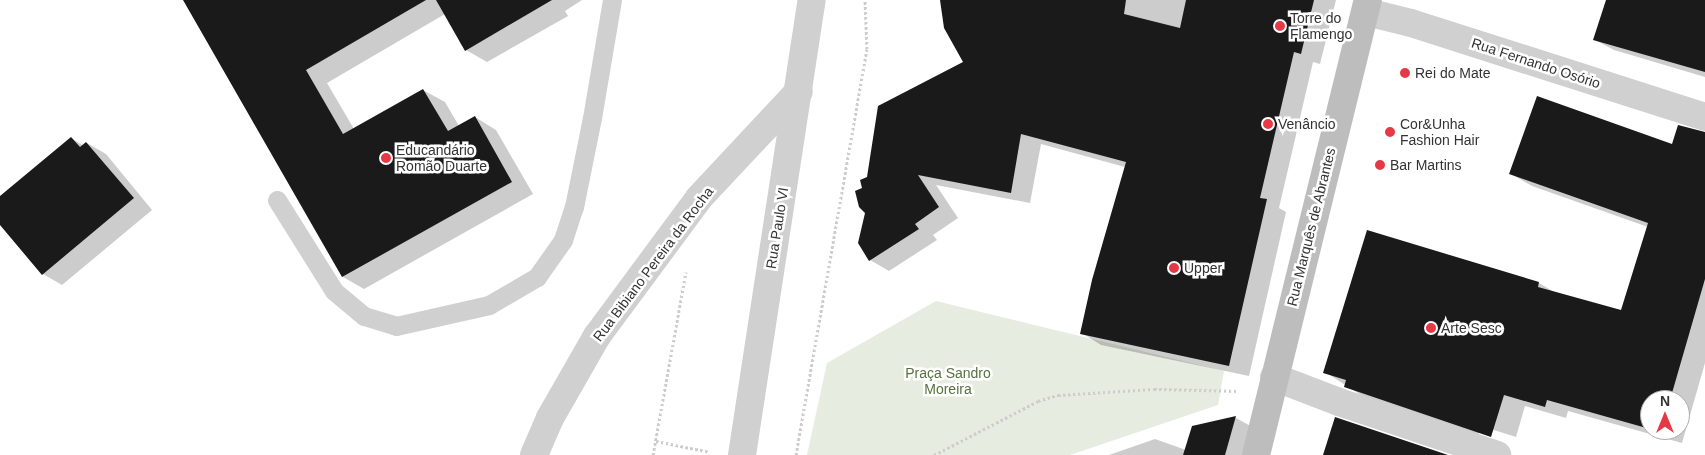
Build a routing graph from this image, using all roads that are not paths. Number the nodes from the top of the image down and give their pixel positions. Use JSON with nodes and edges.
{"nodes":[{"id":1,"x":612,"y":0,"type":"edge"},
{"id":2,"x":812,"y":0,"type":"edge"},
{"id":3,"x":1367,"y":6,"type":"edge"},
{"id":4,"x":799,"y":92,"type":"junction"},
{"id":5,"x":1705,"y":116,"type":"edge"},
{"id":6,"x":276,"y":200,"type":"dead end"},
{"id":7,"x":1272,"y":384,"type":"junction"},
{"id":8,"x":730,"y":454,"type":"edge"},
{"id":9,"x":534,"y":455,"type":"edge"},
{"id":10,"x":1256,"y":455,"type":"edge"},
{"id":11,"x":1497,"y":455,"type":"edge"}],
"edges":[{"from":1,"to":6,"type":"lane"},
{"from":2,"to":4,"type":"street","name":"Rua Paulo VI"},
{"from":3,"to":5,"type":"street","name":"Rua Fernando Osório"},
{"from":3,"to":7,"type":"street","name":"Rua Marquês de Abrantes"},
{"from":4,"to":8,"type":"street","name":"Rua Paulo VI"},
{"from":4,"to":9,"type":"street","name":"Rua Bibiano Pereira da Rocha"},
{"from":7,"to":10,"type":"street","name":"Rua Marquês de Abrantes"},
{"from":7,"to":11,"type":"street"}]}
